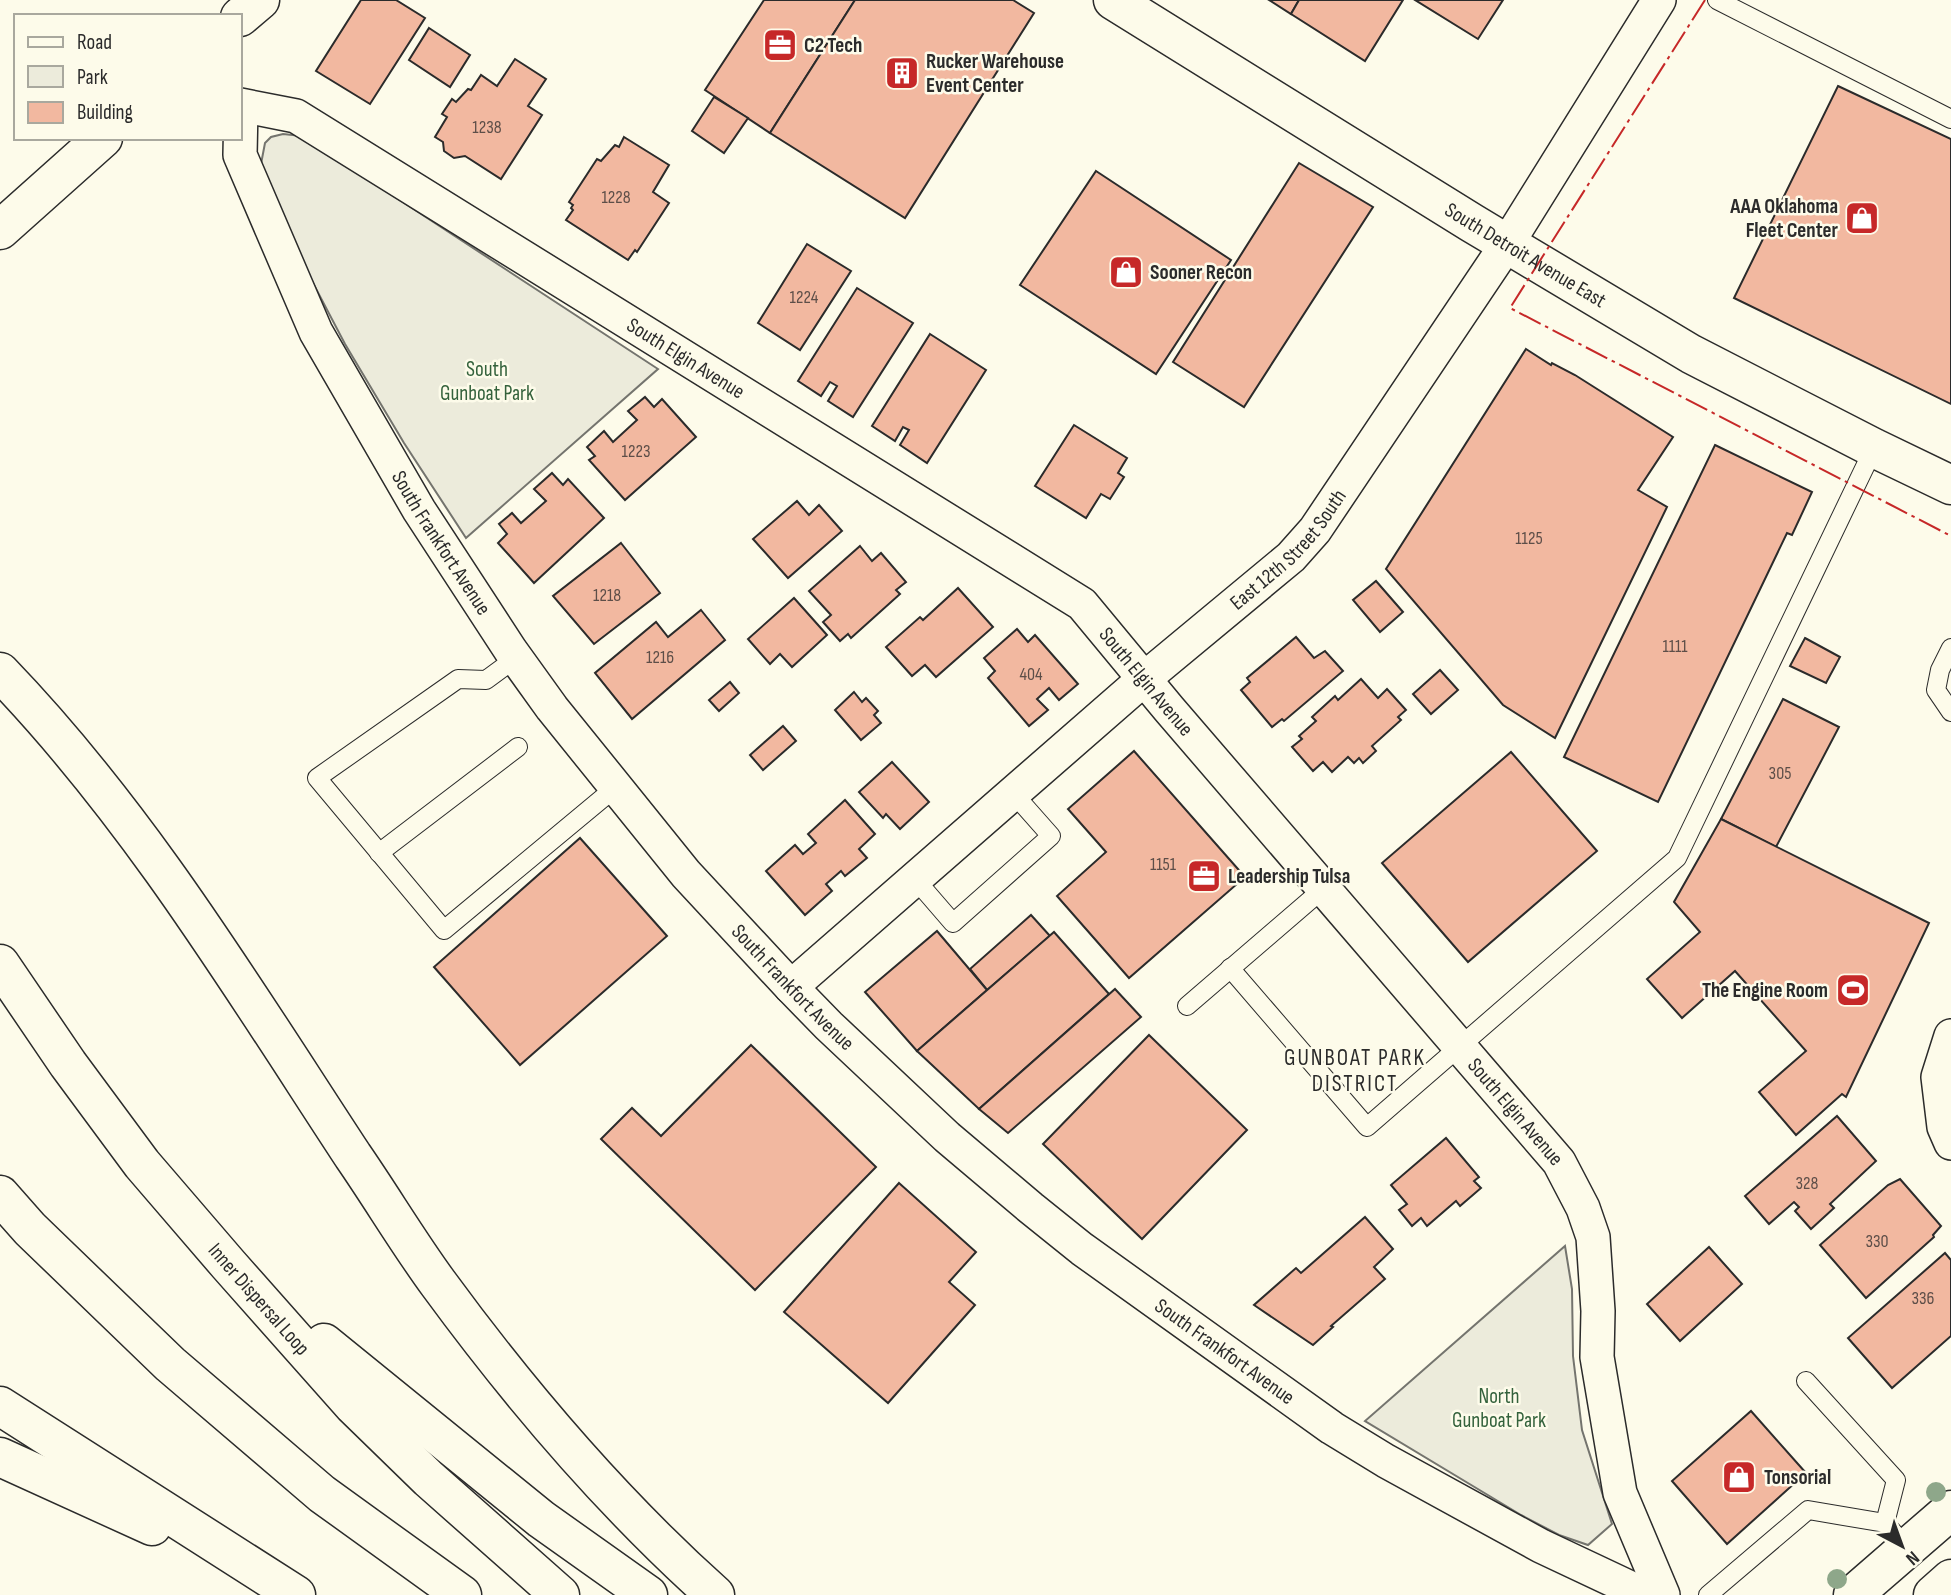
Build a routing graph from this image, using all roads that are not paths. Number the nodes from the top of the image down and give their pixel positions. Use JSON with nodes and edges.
{"nodes":[{"id":1,"x":260,"y":0,"type":"edge"},
{"id":2,"x":1112,"y":0,"type":"edge"},
{"id":3,"x":1660,"y":0,"type":"edge"},
{"id":4,"x":1717,"y":0,"type":"edge"},
{"id":5,"x":242,"y":15,"type":"edge"},
{"id":6,"x":242,"y":106,"type":"edge"},
{"id":7,"x":1951,"y":119,"type":"edge"},
{"id":8,"x":101,"y":140,"type":"edge"},
{"id":9,"x":240,"y":140,"type":"edge"},
{"id":10,"x":0,"y":230,"type":"edge"},
{"id":11,"x":1507,"y":244,"type":"junction"},
{"id":12,"x":1874,"y":448,"type":"junction"},
{"id":13,"x":1951,"y":485,"type":"edge"},
{"id":14,"x":1951,"y":648,"type":"edge"},
{"id":15,"x":516,"y":658,"type":"junction"},
{"id":16,"x":0,"y":672,"type":"edge"},
{"id":17,"x":1144,"y":679,"type":"junction"},
{"id":18,"x":1951,"y":712,"type":"edge"},
{"id":19,"x":518,"y":747,"type":"dead end"},
{"id":20,"x":616,"y":787,"type":"junction"},
{"id":21,"x":1013,"y":793,"type":"junction"},
{"id":22,"x":379,"y":853,"type":"junction"},
{"id":23,"x":915,"y":880,"type":"junction"},
{"id":24,"x":1323,"y":889,"type":"junction"},
{"id":25,"x":0,"y":964,"type":"edge"},
{"id":26,"x":1230,"y":968,"type":"junction"},
{"id":27,"x":791,"y":987,"type":"junction"},
{"id":28,"x":1186,"y":1006,"type":"dead end"},
{"id":29,"x":1951,"y":1036,"type":"edge"},
{"id":30,"x":1458,"y":1047,"type":"junction"},
{"id":31,"x":1951,"y":1143,"type":"edge"},
{"id":32,"x":0,"y":1195,"type":"edge"},
{"id":33,"x":228,"y":1264,"type":"junction"},
{"id":34,"x":1806,"y":1381,"type":"dead end"},
{"id":35,"x":0,"y":1406,"type":"edge"},
{"id":36,"x":0,"y":1457,"type":"edge"},
{"id":37,"x":1951,"y":1510,"type":"edge"},
{"id":38,"x":1896,"y":1535,"type":"junction"},
{"id":39,"x":1951,"y":1578,"type":"edge"},
{"id":40,"x":286,"y":1588,"type":"edge"},
{"id":41,"x":462,"y":1595,"type":"edge"},
{"id":42,"x":560,"y":1595,"type":"edge"},
{"id":43,"x":648,"y":1595,"type":"edge"},
{"id":44,"x":715,"y":1595,"type":"edge"},
{"id":45,"x":1645,"y":1595,"type":"edge"},
{"id":46,"x":1663,"y":1595,"type":"edge"},
{"id":47,"x":1708,"y":1595,"type":"edge"},
{"id":48,"x":1853,"y":1595,"type":"edge"},
{"id":49,"x":1933,"y":1595,"type":"edge"}],
"edges":[{"from":1,"to":5,"type":"main road"},
{"from":2,"to":11,"type":"main road","name":"South Detroit Avenue East"},
{"from":3,"to":11,"type":"street","name":"East 12th Street South"},
{"from":4,"to":7,"type":"lane"},
{"from":6,"to":17,"type":"street","name":"South Elgin Avenue"},
{"from":8,"to":10,"type":"main road"},
{"from":9,"to":15,"type":"street","name":"South Frankfort Avenue"},
{"from":11,"to":12,"type":"main road","name":"South Detroit Avenue East"},
{"from":11,"to":17,"type":"street","name":"East 12th Street South"},
{"from":12,"to":13,"type":"main road","name":"South Detroit Avenue East"},
{"from":12,"to":30,"type":"lane"},
{"from":14,"to":18,"type":"lane"},
{"from":15,"to":20,"type":"street","name":"South Frankfort Avenue"},
{"from":15,"to":22,"type":"lane"},
{"from":16,"to":44,"type":"main road"},
{"from":17,"to":21,"type":"street","name":"East 12th Street South"},
{"from":17,"to":24,"type":"street","name":"South Elgin Avenue"},
{"from":19,"to":22,"type":"lane"},
{"from":20,"to":22,"type":"lane"},
{"from":20,"to":27,"type":"street","name":"South Frankfort Avenue"},
{"from":21,"to":23,"type":"street","name":"East 12th Street South"},
{"from":21,"to":23,"type":"lane"},
{"from":23,"to":27,"type":"street","name":"East 12th Street South"},
{"from":24,"to":26,"type":"lane"},
{"from":24,"to":30,"type":"street","name":"South Elgin Avenue"},
{"from":25,"to":33,"type":"main road","name":"Inner Dispersal Loop"},
{"from":26,"to":28,"type":"lane"},
{"from":26,"to":30,"type":"lane"},
{"from":27,"to":45,"type":"street","name":"South Frankfort Avenue"},
{"from":29,"to":31,"type":"street"},
{"from":30,"to":46,"type":"street","name":"South Elgin Avenue"},
{"from":32,"to":41,"type":"main road"},
{"from":33,"to":42,"type":"main road","name":"Inner Dispersal Loop"},
{"from":33,"to":43,"type":"main road"},
{"from":34,"to":38,"type":"lane"},
{"from":35,"to":40,"type":"main road"},
{"from":36,"to":40,"type":"main road"},
{"from":37,"to":38,"type":"main road"},
{"from":38,"to":47,"type":"lane"},
{"from":38,"to":48,"type":"main road"},
{"from":39,"to":49,"type":"main road"}]}
